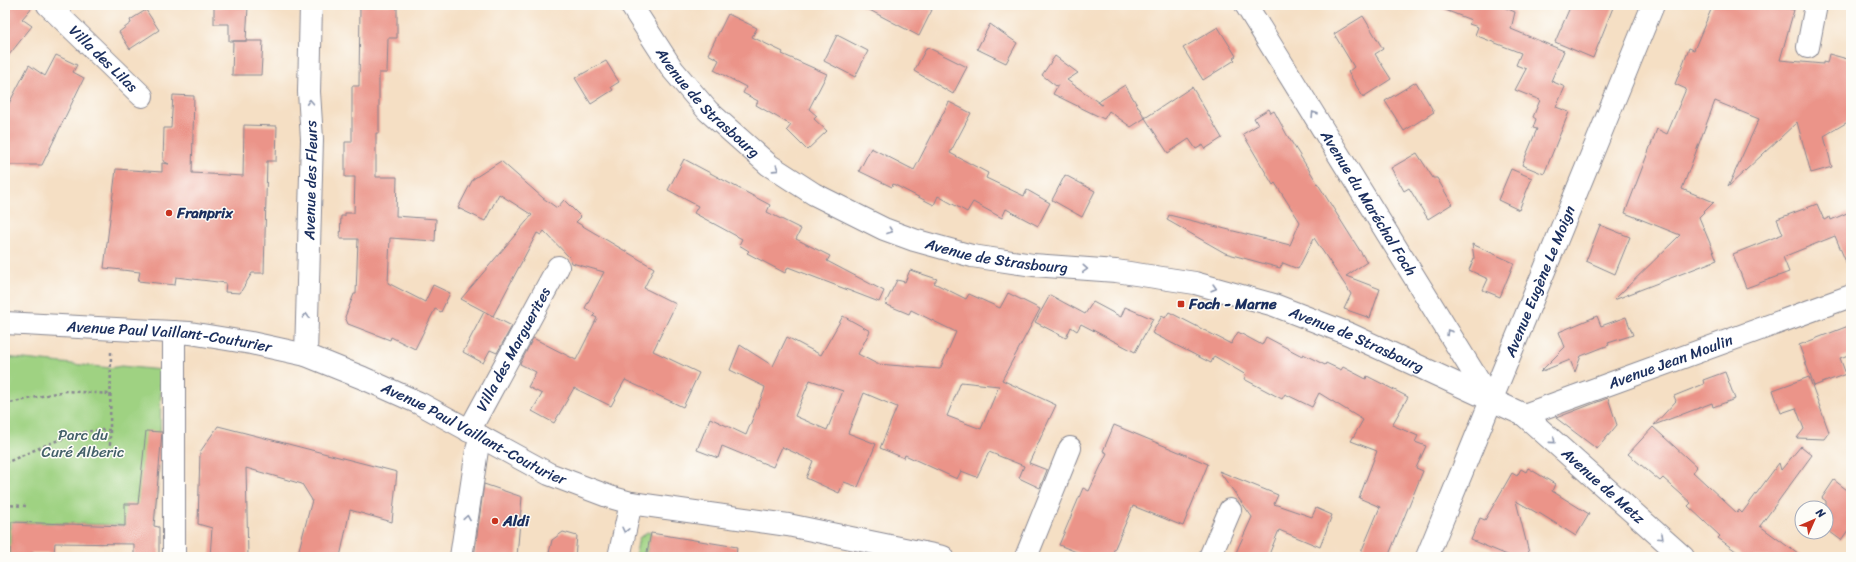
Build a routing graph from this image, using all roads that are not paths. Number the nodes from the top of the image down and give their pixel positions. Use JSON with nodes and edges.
{"nodes":[{"id":1,"x":48,"y":5,"type":"edge"},
{"id":2,"x":311,"y":5,"type":"edge"},
{"id":3,"x":631,"y":5,"type":"edge"},
{"id":4,"x":1246,"y":5,"type":"edge"},
{"id":5,"x":1653,"y":5,"type":"edge"},
{"id":6,"x":1816,"y":5,"type":"edge"},
{"id":7,"x":1808,"y":47,"type":"dead end"},
{"id":8,"x":142,"y":96,"type":"dead end"},
{"id":9,"x":558,"y":267,"type":"dead end"},
{"id":10,"x":1851,"y":296,"type":"edge"},
{"id":11,"x":5,"y":323,"type":"edge"},
{"id":12,"x":174,"y":332,"type":"junction"},
{"id":13,"x":1462,"y":352,"type":"junction"},
{"id":14,"x":306,"y":355,"type":"junction"},
{"id":15,"x":1438,"y":376,"type":"junction"},
{"id":16,"x":1491,"y":401,"type":"junction"},
{"id":17,"x":1524,"y":415,"type":"junction"},
{"id":18,"x":475,"y":434,"type":"junction"},
{"id":19,"x":1070,"y":448,"type":"dead end"},
{"id":20,"x":631,"y":503,"type":"junction"},
{"id":21,"x":1230,"y":510,"type":"dead end"},
{"id":22,"x":909,"y":553,"type":"edge"},
{"id":23,"x":174,"y":557,"type":"edge"},
{"id":24,"x":461,"y":557,"type":"edge"},
{"id":25,"x":619,"y":557,"type":"edge"},
{"id":26,"x":943,"y":557,"type":"edge"},
{"id":27,"x":1026,"y":557,"type":"edge"},
{"id":28,"x":1210,"y":557,"type":"edge"},
{"id":29,"x":1427,"y":557,"type":"edge"},
{"id":30,"x":1682,"y":557,"type":"edge"}],
"edges":[{"from":1,"to":8,"type":"street","name":"Villa des Lilas"},
{"from":14,"to":2,"type":"street","name":"Avenue des Fleurs","one_way":true},
{"from":3,"to":15,"type":"street","name":"Avenue de Strasbourg","one_way":true},
{"from":13,"to":4,"type":"street","name":"Avenue du Maréchal Foch","one_way":true},
{"from":5,"to":16,"type":"street","name":"Avenue Eugène Le Moign"},
{"from":6,"to":7,"type":"street"},
{"from":9,"to":18,"type":"street","name":"Villa des Marguerites"},
{"from":10,"to":17,"type":"street","name":"Avenue Jean Moulin"},
{"from":11,"to":12,"type":"street","name":"Avenue Paul Vaillant-Couturier"},
{"from":12,"to":14,"type":"street","name":"Avenue Paul Vaillant-Couturier"},
{"from":12,"to":23,"type":"street"},
{"from":13,"to":15,"type":"street","name":"Avenue de Strasbourg"},
{"from":13,"to":16,"type":"street","name":"Avenue du Maréchal Foch"},
{"from":14,"to":18,"type":"street","name":"Avenue Paul Vaillant-Couturier"},
{"from":15,"to":16,"type":"street","name":"Avenue de Strasbourg"},
{"from":16,"to":17,"type":"street"},
{"from":16,"to":29,"type":"street","name":"Avenue Eugène Le Moign"},
{"from":17,"to":30,"type":"street","name":"Avenue de Metz","one_way":true},
{"from":18,"to":20,"type":"street","name":"Avenue Paul Vaillant-Couturier"},
{"from":24,"to":18,"type":"street","name":"Villa des Marguerites","one_way":true},
{"from":19,"to":27,"type":"street"},
{"from":20,"to":22,"type":"street","name":"Avenue Paul Vaillant-Couturier"},
{"from":20,"to":25,"type":"street","one_way":true},
{"from":21,"to":28,"type":"street"},
{"from":22,"to":26,"type":"street","name":"Avenue Paul Vaillant-Couturier"}]}
